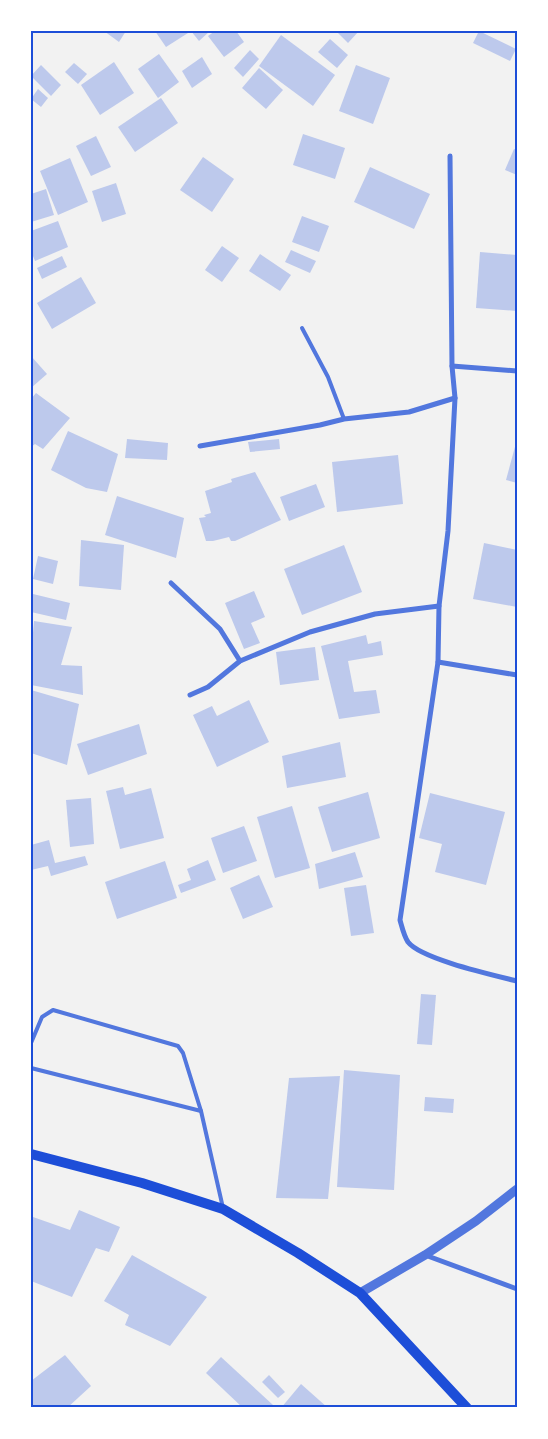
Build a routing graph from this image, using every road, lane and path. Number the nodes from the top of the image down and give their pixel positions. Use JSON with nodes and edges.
{"nodes":[{"id":1,"x":450,"y":156,"type":"dead end"},
{"id":2,"x":302,"y":328,"type":"dead end"},
{"id":3,"x":452,"y":366,"type":"junction"},
{"id":4,"x":517,"y":371,"type":"edge"},
{"id":5,"x":455,"y":398,"type":"junction"},
{"id":6,"x":344,"y":419,"type":"junction"},
{"id":7,"x":200,"y":446,"type":"dead end"},
{"id":8,"x":171,"y":583,"type":"dead end"},
{"id":9,"x":439,"y":606,"type":"junction"},
{"id":10,"x":240,"y":661,"type":"junction"},
{"id":11,"x":438,"y":662,"type":"junction"},
{"id":12,"x":517,"y":675,"type":"edge"},
{"id":13,"x":190,"y":695,"type":"dead end"},
{"id":14,"x":517,"y":981,"type":"edge"},
{"id":15,"x":31,"y":1043,"type":"edge"},
{"id":16,"x":31,"y":1068,"type":"edge"},
{"id":17,"x":202,"y":1111,"type":"junction"},
{"id":18,"x":31,"y":1154,"type":"edge"},
{"id":19,"x":517,"y":1189,"type":"edge"},
{"id":20,"x":223,"y":1209,"type":"junction"},
{"id":21,"x":424,"y":1255,"type":"junction"},
{"id":22,"x":517,"y":1289,"type":"edge"},
{"id":23,"x":360,"y":1293,"type":"junction"},
{"id":24,"x":467,"y":1408,"type":"edge"}],
"edges":[{"from":1,"to":3,"type":"street"},
{"from":2,"to":6,"type":"lane"},
{"from":3,"to":4,"type":"street"},
{"from":3,"to":5,"type":"street"},
{"from":5,"to":6,"type":"street"},
{"from":5,"to":9,"type":"street"},
{"from":6,"to":7,"type":"street"},
{"from":8,"to":10,"type":"street"},
{"from":9,"to":10,"type":"street"},
{"from":9,"to":11,"type":"street"},
{"from":10,"to":13,"type":"street"},
{"from":11,"to":12,"type":"street"},
{"from":11,"to":14,"type":"street"},
{"from":15,"to":17,"type":"lane"},
{"from":16,"to":17,"type":"lane"},
{"from":17,"to":20,"type":"lane"},
{"from":18,"to":20,"type":"main road"},
{"from":19,"to":21,"type":"street"},
{"from":20,"to":23,"type":"main road"},
{"from":21,"to":22,"type":"street"},
{"from":21,"to":23,"type":"street"},
{"from":23,"to":24,"type":"main road"}]}
